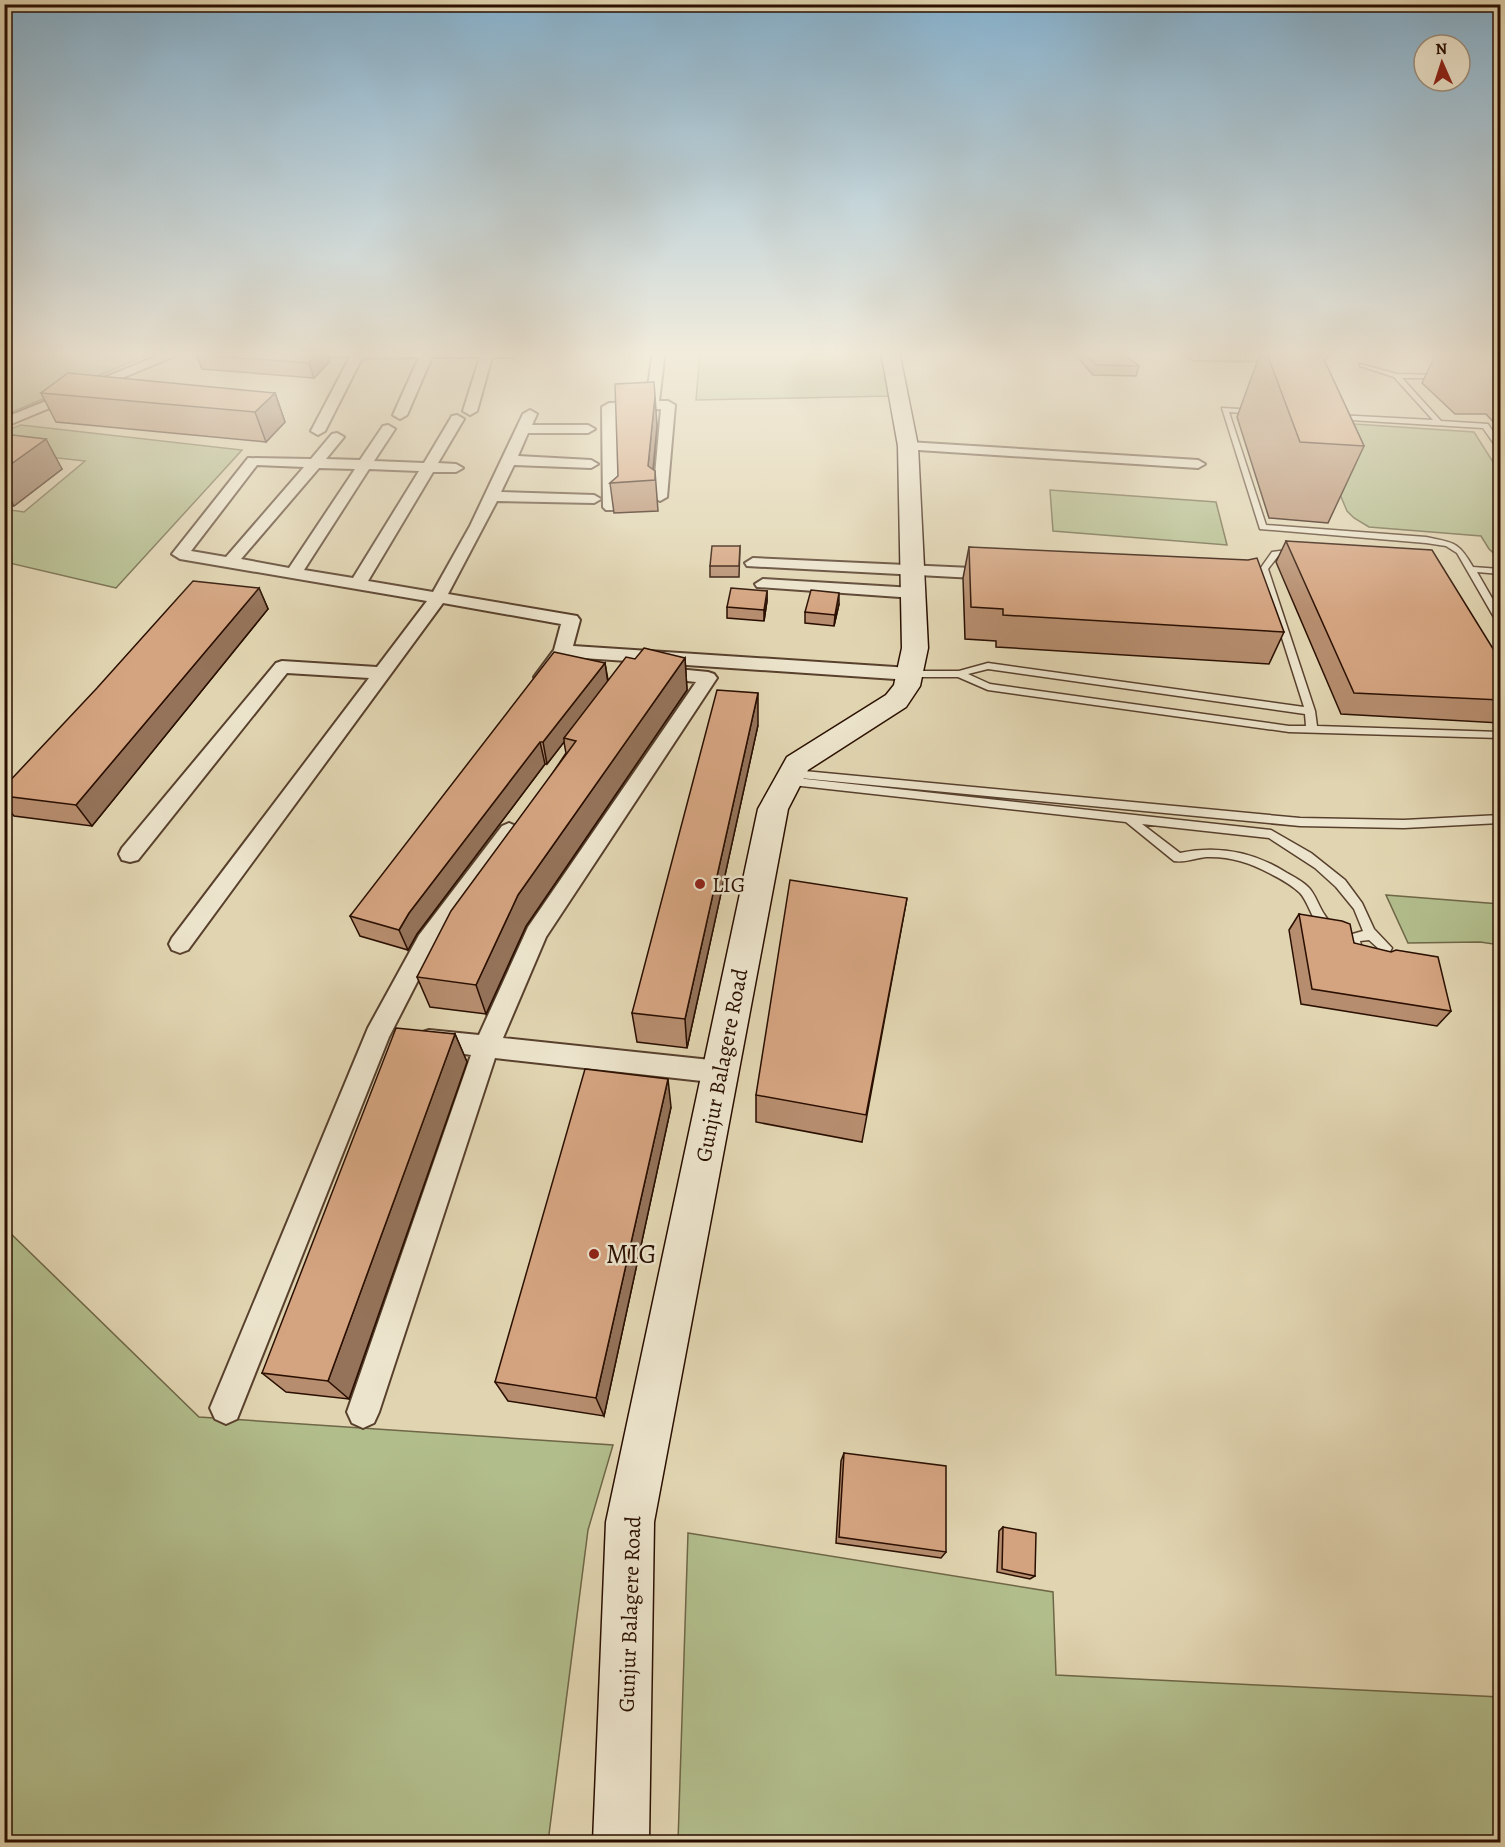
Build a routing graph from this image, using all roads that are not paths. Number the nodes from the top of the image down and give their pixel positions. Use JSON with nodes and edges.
{"nodes":[{"id":1,"x":337,"y":437,"type":"dead end"},
{"id":2,"x":383,"y":437,"type":"edge"},
{"id":3,"x":448,"y":437,"type":"edge"},
{"id":4,"x":519,"y":437,"type":"edge"},
{"id":5,"x":610,"y":437,"type":"edge"},
{"id":6,"x":665,"y":437,"type":"edge"},
{"id":7,"x":906,"y":437,"type":"edge"},
{"id":8,"x":1234,"y":437,"type":"edge"},
{"id":9,"x":908,"y":446,"type":"junction"},
{"id":10,"x":508,"y":460,"type":"junction"},
{"id":11,"x":315,"y":463,"type":"junction"},
{"id":12,"x":591,"y":464,"type":"dead end"},
{"id":13,"x":1198,"y":464,"type":"dead end"},
{"id":14,"x":365,"y":465,"type":"junction"},
{"id":15,"x":429,"y":467,"type":"junction"},
{"id":16,"x":456,"y":468,"type":"dead end"},
{"id":17,"x":492,"y":496,"type":"junction"},
{"id":18,"x":660,"y":497,"type":"dead end"},
{"id":19,"x":594,"y":499,"type":"dead end"},
{"id":20,"x":611,"y":507,"type":"dead end"},
{"id":21,"x":1306,"y":552,"type":"edge"},
{"id":22,"x":230,"y":562,"type":"junction"},
{"id":23,"x":753,"y":564,"type":"dead end"},
{"id":24,"x":1472,"y":569,"type":"junction"},
{"id":25,"x":1500,"y":571,"type":"edge"},
{"id":26,"x":294,"y":573,"type":"junction"},
{"id":27,"x":1014,"y":574,"type":"edge"},
{"id":28,"x":914,"y":582,"type":"junction"},
{"id":29,"x":358,"y":584,"type":"junction"},
{"id":30,"x":763,"y":584,"type":"dead end"},
{"id":31,"x":438,"y":598,"type":"junction"},
{"id":32,"x":1500,"y":619,"type":"edge"},
{"id":33,"x":563,"y":651,"type":"junction"},
{"id":34,"x":382,"y":673,"type":"junction"},
{"id":35,"x":910,"y":674,"type":"junction"},
{"id":36,"x":959,"y":674,"type":"junction"},
{"id":37,"x":624,"y":679,"type":"edge"},
{"id":38,"x":534,"y":688,"type":"edge"},
{"id":39,"x":1310,"y":711,"type":"junction"},
{"id":40,"x":1312,"y":731,"type":"junction"},
{"id":41,"x":1500,"y":735,"type":"edge"},
{"id":42,"x":789,"y":777,"type":"junction"},
{"id":43,"x":1129,"y":819,"type":"junction"},
{"id":44,"x":1500,"y":819,"type":"edge"},
{"id":45,"x":518,"y":820,"type":"edge"},
{"id":46,"x":130,"y":854,"type":"dead end"},
{"id":47,"x":1369,"y":935,"type":"junction"},
{"id":48,"x":1353,"y":938,"type":"junction"},
{"id":49,"x":180,"y":944,"type":"dead end"},
{"id":50,"x":395,"y":1037,"type":"junction"},
{"id":51,"x":487,"y":1045,"type":"junction"},
{"id":52,"x":720,"y":1072,"type":"junction"},
{"id":53,"x":226,"y":1408,"type":"dead end"},
{"id":54,"x":363,"y":1412,"type":"dead end"},
{"id":55,"x":621,"y":1842,"type":"edge"}],
"edges":[{"from":1,"to":11,"type":"street"},
{"from":2,"to":14,"type":"street"},
{"from":3,"to":15,"type":"street"},
{"from":4,"to":10,"type":"street"},
{"from":5,"to":20,"type":"street"},
{"from":6,"to":18,"type":"street"},
{"from":7,"to":9,"type":"street","name":"Gunjur Balagere Road"},
{"from":8,"to":24,"type":"lane"},
{"from":9,"to":13,"type":"street"},
{"from":9,"to":28,"type":"street","name":"Gunjur Balagere Road"},
{"from":10,"to":12,"type":"street"},
{"from":10,"to":17,"type":"street"},
{"from":11,"to":14,"type":"street"},
{"from":11,"to":22,"type":"street"},
{"from":11,"to":22,"type":"street"},
{"from":14,"to":15,"type":"street"},
{"from":14,"to":26,"type":"street"},
{"from":15,"to":16,"type":"street"},
{"from":15,"to":29,"type":"street"},
{"from":17,"to":19,"type":"street"},
{"from":17,"to":31,"type":"street"},
{"from":21,"to":39,"type":"lane"},
{"from":22,"to":26,"type":"street"},
{"from":23,"to":28,"type":"street"},
{"from":24,"to":25,"type":"lane"},
{"from":24,"to":32,"type":"lane"},
{"from":26,"to":29,"type":"street"},
{"from":27,"to":28,"type":"street"},
{"from":28,"to":30,"type":"street"},
{"from":28,"to":35,"type":"street","name":"Gunjur Balagere Road"},
{"from":29,"to":31,"type":"street"},
{"from":31,"to":33,"type":"street"},
{"from":31,"to":34,"type":"street"},
{"from":33,"to":35,"type":"street"},
{"from":33,"to":38,"type":"street"},
{"from":34,"to":46,"type":"street"},
{"from":34,"to":49,"type":"street"},
{"from":35,"to":36,"type":"lane"},
{"from":35,"to":42,"type":"street","name":"Gunjur Balagere Road"},
{"from":36,"to":39,"type":"lane"},
{"from":36,"to":40,"type":"lane"},
{"from":37,"to":51,"type":"street"},
{"from":39,"to":40,"type":"lane"},
{"from":40,"to":41,"type":"lane"},
{"from":42,"to":43,"type":"lane"},
{"from":42,"to":44,"type":"lane"},
{"from":42,"to":52,"type":"street","name":"Gunjur Balagere Road"},
{"from":43,"to":47,"type":"lane"},
{"from":43,"to":48,"type":"lane"},
{"from":45,"to":50,"type":"street"},
{"from":47,"to":48,"type":"lane"},
{"from":47,"to":48,"type":"lane"},
{"from":50,"to":51,"type":"street"},
{"from":50,"to":53,"type":"street"},
{"from":51,"to":52,"type":"street"},
{"from":51,"to":54,"type":"street"},
{"from":52,"to":55,"type":"street","name":"Gunjur Balagere Road"}]}
